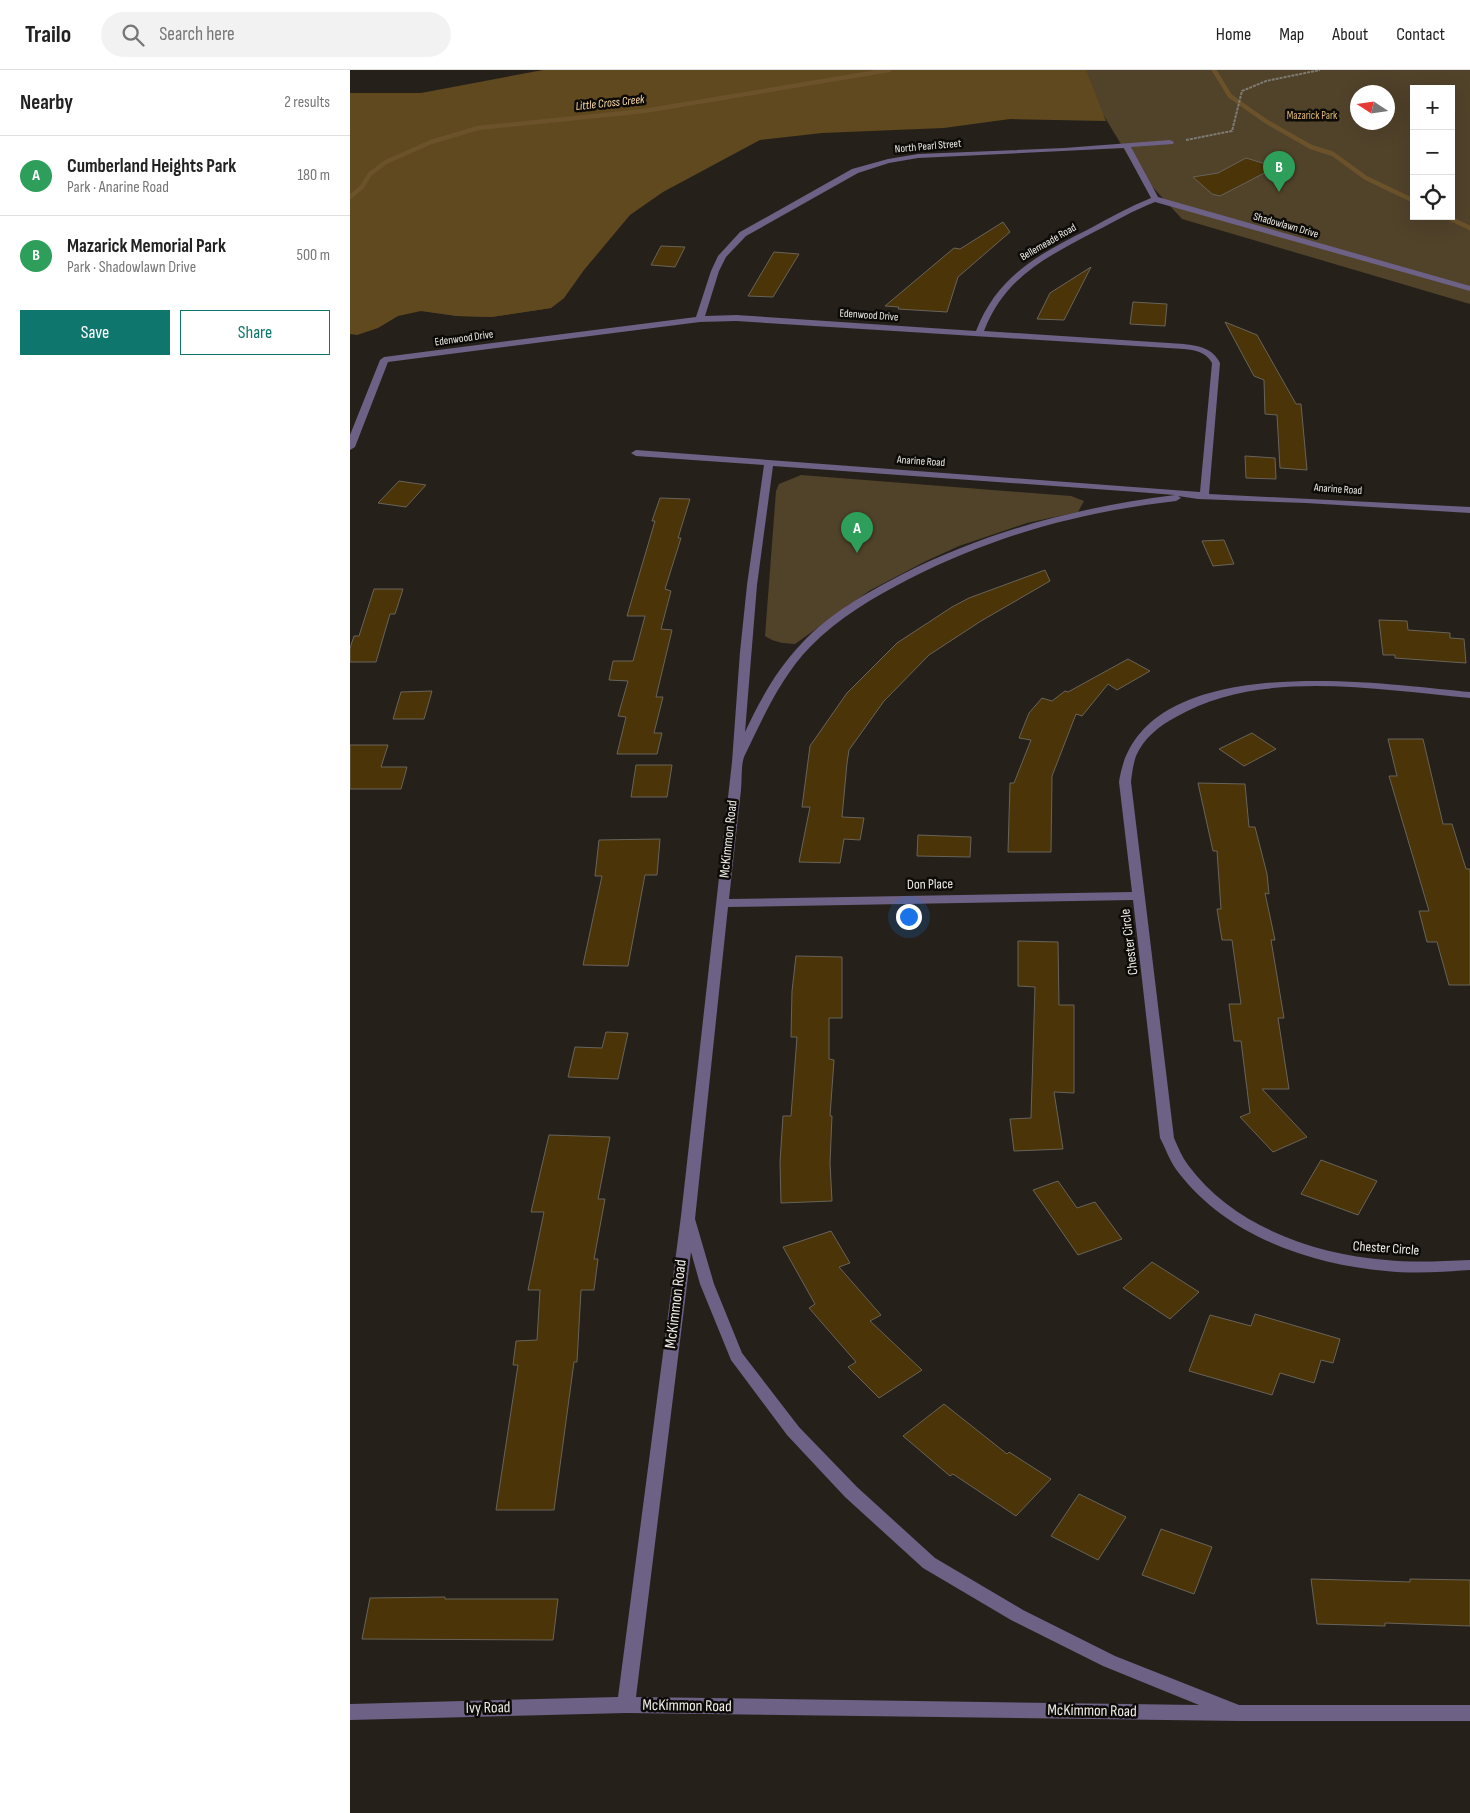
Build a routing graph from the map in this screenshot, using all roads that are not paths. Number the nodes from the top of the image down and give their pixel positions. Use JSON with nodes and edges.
{"nodes":[{"id":1,"x":1170,"y":142,"type":"road end"},
{"id":2,"x":1126,"y":145,"type":"junction"},
{"id":3,"x":1155,"y":199,"type":"junction"},
{"id":4,"x":1470,"y":290,"type":"edge"},
{"id":5,"x":700,"y":318,"type":"junction"},
{"id":6,"x":980,"y":333,"type":"junction"},
{"id":7,"x":350,"y":447,"type":"edge"},
{"id":8,"x":636,"y":453,"type":"dead end"},
{"id":9,"x":769,"y":463,"type":"junction"},
{"id":10,"x":1204,"y":495,"type":"junction"},
{"id":11,"x":1470,"y":510,"type":"edge"},
{"id":12,"x":1470,"y":695,"type":"edge"},
{"id":13,"x":738,"y":762,"type":"junction"},
{"id":14,"x":1139,"y":896,"type":"junction"},
{"id":15,"x":721,"y":903,"type":"junction"},
{"id":16,"x":688,"y":1216,"type":"junction"},
{"id":17,"x":1470,"y":1265,"type":"edge"},
{"id":18,"x":626,"y":1705,"type":"junction"},
{"id":19,"x":350,"y":1712,"type":"edge"},
{"id":20,"x":1241,"y":1713,"type":"junction"},
{"id":21,"x":1470,"y":1713,"type":"edge"}],
"edges":[{"from":1,"to":2,"type":"street","name":"North Pearl Street"},
{"from":2,"to":3,"type":"street"},
{"from":2,"to":5,"type":"street","name":"North Pearl Street"},
{"from":3,"to":4,"type":"street","name":"Shadowlawn Drive"},
{"from":3,"to":6,"type":"street","name":"Bellemeade Road"},
{"from":5,"to":6,"type":"street","name":"Edenwood Drive"},
{"from":5,"to":7,"type":"street","name":"Edenwood Drive"},
{"from":6,"to":10,"type":"street","name":"Edenwood Drive"},
{"from":8,"to":9,"type":"street","name":"Anarine Road"},
{"from":9,"to":10,"type":"street","name":"Anarine Road"},
{"from":9,"to":13,"type":"street","name":"McKimmon Road"},
{"from":10,"to":11,"type":"street","name":"Anarine Road"},
{"from":10,"to":13,"type":"street","name":"Anarine Road"},
{"from":12,"to":14,"type":"street","name":"Chester Circle"},
{"from":13,"to":15,"type":"street","name":"McKimmon Road"},
{"from":14,"to":15,"type":"street","name":"Don Place"},
{"from":14,"to":17,"type":"street","name":"Chester Circle"},
{"from":15,"to":16,"type":"street","name":"McKimmon Road"},
{"from":16,"to":18,"type":"street","name":"McKimmon Road"},
{"from":16,"to":20,"type":"street","name":"McKimmon Road"},
{"from":18,"to":19,"type":"street","name":"Ivy Road"},
{"from":18,"to":20,"type":"street","name":"McKimmon Road"},
{"from":20,"to":21,"type":"street","name":"McKimmon Road"}]}
